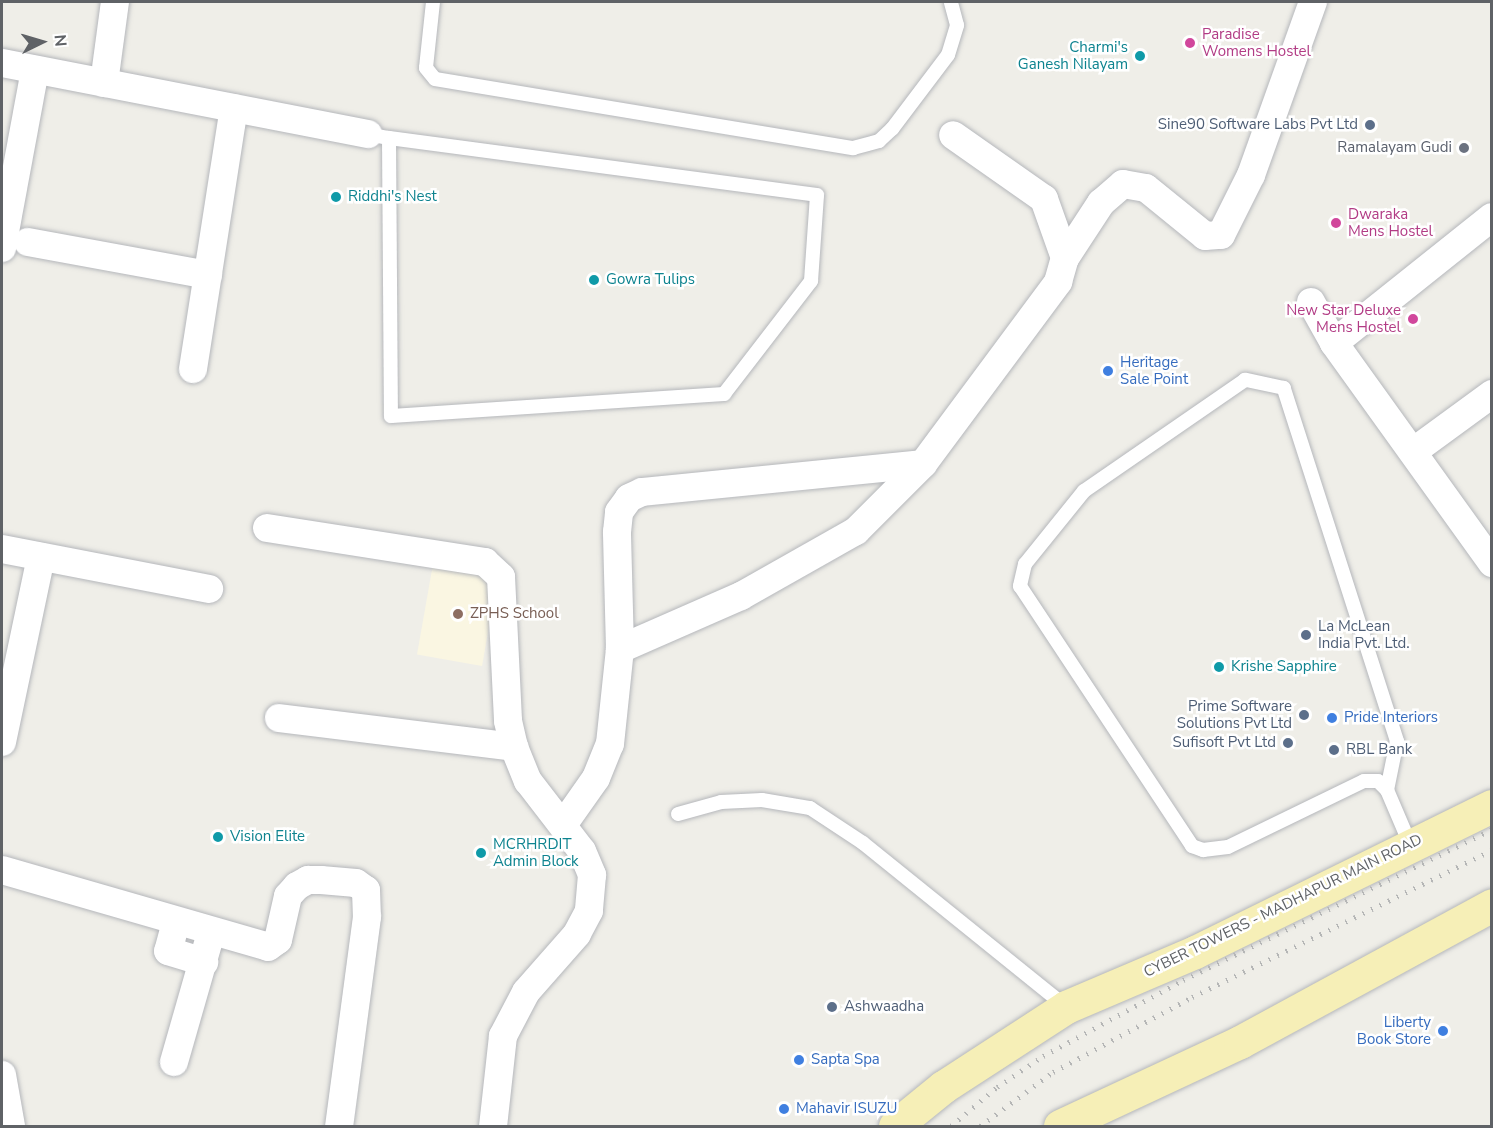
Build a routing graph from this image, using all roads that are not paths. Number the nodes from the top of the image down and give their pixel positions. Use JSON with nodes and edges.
{"nodes":[{"id":1,"x":115,"y":2,"type":"edge"},
{"id":2,"x":433,"y":2,"type":"edge"},
{"id":3,"x":951,"y":2,"type":"edge"},
{"id":4,"x":1313,"y":2,"type":"edge"},
{"id":5,"x":2,"y":63,"type":"edge"},
{"id":6,"x":35,"y":70,"type":"junction"},
{"id":7,"x":104,"y":83,"type":"junction"},
{"id":8,"x":234,"y":108,"type":"junction"},
{"id":9,"x":953,"y":135,"type":"dead end"},
{"id":10,"x":379,"y":136,"type":"junction"},
{"id":11,"x":1491,"y":217,"type":"edge"},
{"id":12,"x":15,"y":245,"type":"edge"},
{"id":13,"x":1065,"y":258,"type":"junction"},
{"id":14,"x":208,"y":275,"type":"junction"},
{"id":15,"x":1311,"y":302,"type":"dead end"},
{"id":16,"x":1334,"y":343,"type":"junction"},
{"id":17,"x":194,"y":369,"type":"dead end"},
{"id":18,"x":1491,"y":394,"type":"edge"},
{"id":19,"x":1414,"y":451,"type":"junction"},
{"id":20,"x":923,"y":464,"type":"junction"},
{"id":21,"x":267,"y":528,"type":"dead end"},
{"id":22,"x":2,"y":549,"type":"edge"},
{"id":23,"x":40,"y":557,"type":"junction"},
{"id":24,"x":1491,"y":563,"type":"edge"},
{"id":25,"x":209,"y":589,"type":"dead end"},
{"id":26,"x":620,"y":649,"type":"junction"},
{"id":27,"x":279,"y":718,"type":"dead end"},
{"id":28,"x":2,"y":742,"type":"edge"},
{"id":29,"x":514,"y":747,"type":"junction"},
{"id":30,"x":1387,"y":790,"type":"junction"},
{"id":31,"x":1491,"y":806,"type":"edge"},
{"id":32,"x":678,"y":814,"type":"dead end"},
{"id":33,"x":563,"y":825,"type":"junction"},
{"id":34,"x":1410,"y":844,"type":"junction"},
{"id":35,"x":2,"y":870,"type":"edge"},
{"id":36,"x":1491,"y":908,"type":"edge"},
{"id":37,"x":176,"y":922,"type":"junction"},
{"id":38,"x":218,"y":935,"type":"junction"},
{"id":39,"x":204,"y":962,"type":"junction"},
{"id":40,"x":1066,"y":1007,"type":"junction"},
{"id":41,"x":2,"y":1075,"type":"edge"},
{"id":42,"x":11,"y":1126,"type":"edge"},
{"id":43,"x":339,"y":1126,"type":"edge"},
{"id":44,"x":494,"y":1126,"type":"edge"},
{"id":45,"x":895,"y":1126,"type":"edge"},
{"id":46,"x":1060,"y":1126,"type":"edge"}],
"edges":[{"from":1,"to":7,"type":"street"},
{"from":2,"to":3,"type":"lane"},
{"from":4,"to":13,"type":"street"},
{"from":5,"to":6,"type":"street"},
{"from":6,"to":7,"type":"street"},
{"from":6,"to":12,"type":"street"},
{"from":7,"to":8,"type":"street"},
{"from":8,"to":10,"type":"street"},
{"from":8,"to":14,"type":"street"},
{"from":9,"to":13,"type":"street"},
{"from":10,"to":10,"type":"lane"},
{"from":11,"to":16,"type":"street"},
{"from":12,"to":14,"type":"street"},
{"from":13,"to":20,"type":"street"},
{"from":14,"to":17,"type":"street"},
{"from":15,"to":16,"type":"street"},
{"from":16,"to":19,"type":"street"},
{"from":18,"to":19,"type":"street"},
{"from":19,"to":24,"type":"street"},
{"from":20,"to":26,"type":"street"},
{"from":20,"to":26,"type":"street"},
{"from":21,"to":29,"type":"street"},
{"from":22,"to":23,"type":"street"},
{"from":23,"to":25,"type":"street"},
{"from":23,"to":28,"type":"street"},
{"from":26,"to":33,"type":"street"},
{"from":27,"to":29,"type":"street"},
{"from":29,"to":33,"type":"street"},
{"from":30,"to":30,"type":"lane"},
{"from":30,"to":34,"type":"lane"},
{"from":31,"to":34,"type":"main road","name":"CYBER TOWERS - MADHAPUR MAIN ROAD"},
{"from":32,"to":40,"type":"lane"},
{"from":33,"to":44,"type":"street"},
{"from":34,"to":40,"type":"main road","name":"CYBER TOWERS - MADHAPUR MAIN ROAD"},
{"from":35,"to":37,"type":"street"},
{"from":36,"to":46,"type":"main road"},
{"from":37,"to":38,"type":"street"},
{"from":37,"to":39,"type":"street"},
{"from":38,"to":39,"type":"street"},
{"from":38,"to":39,"type":"street"},
{"from":38,"to":43,"type":"street"},
{"from":40,"to":45,"type":"main road","name":"CYBER TOWERS - MADHAPUR MAIN ROAD"},
{"from":41,"to":42,"type":"street"}]}
